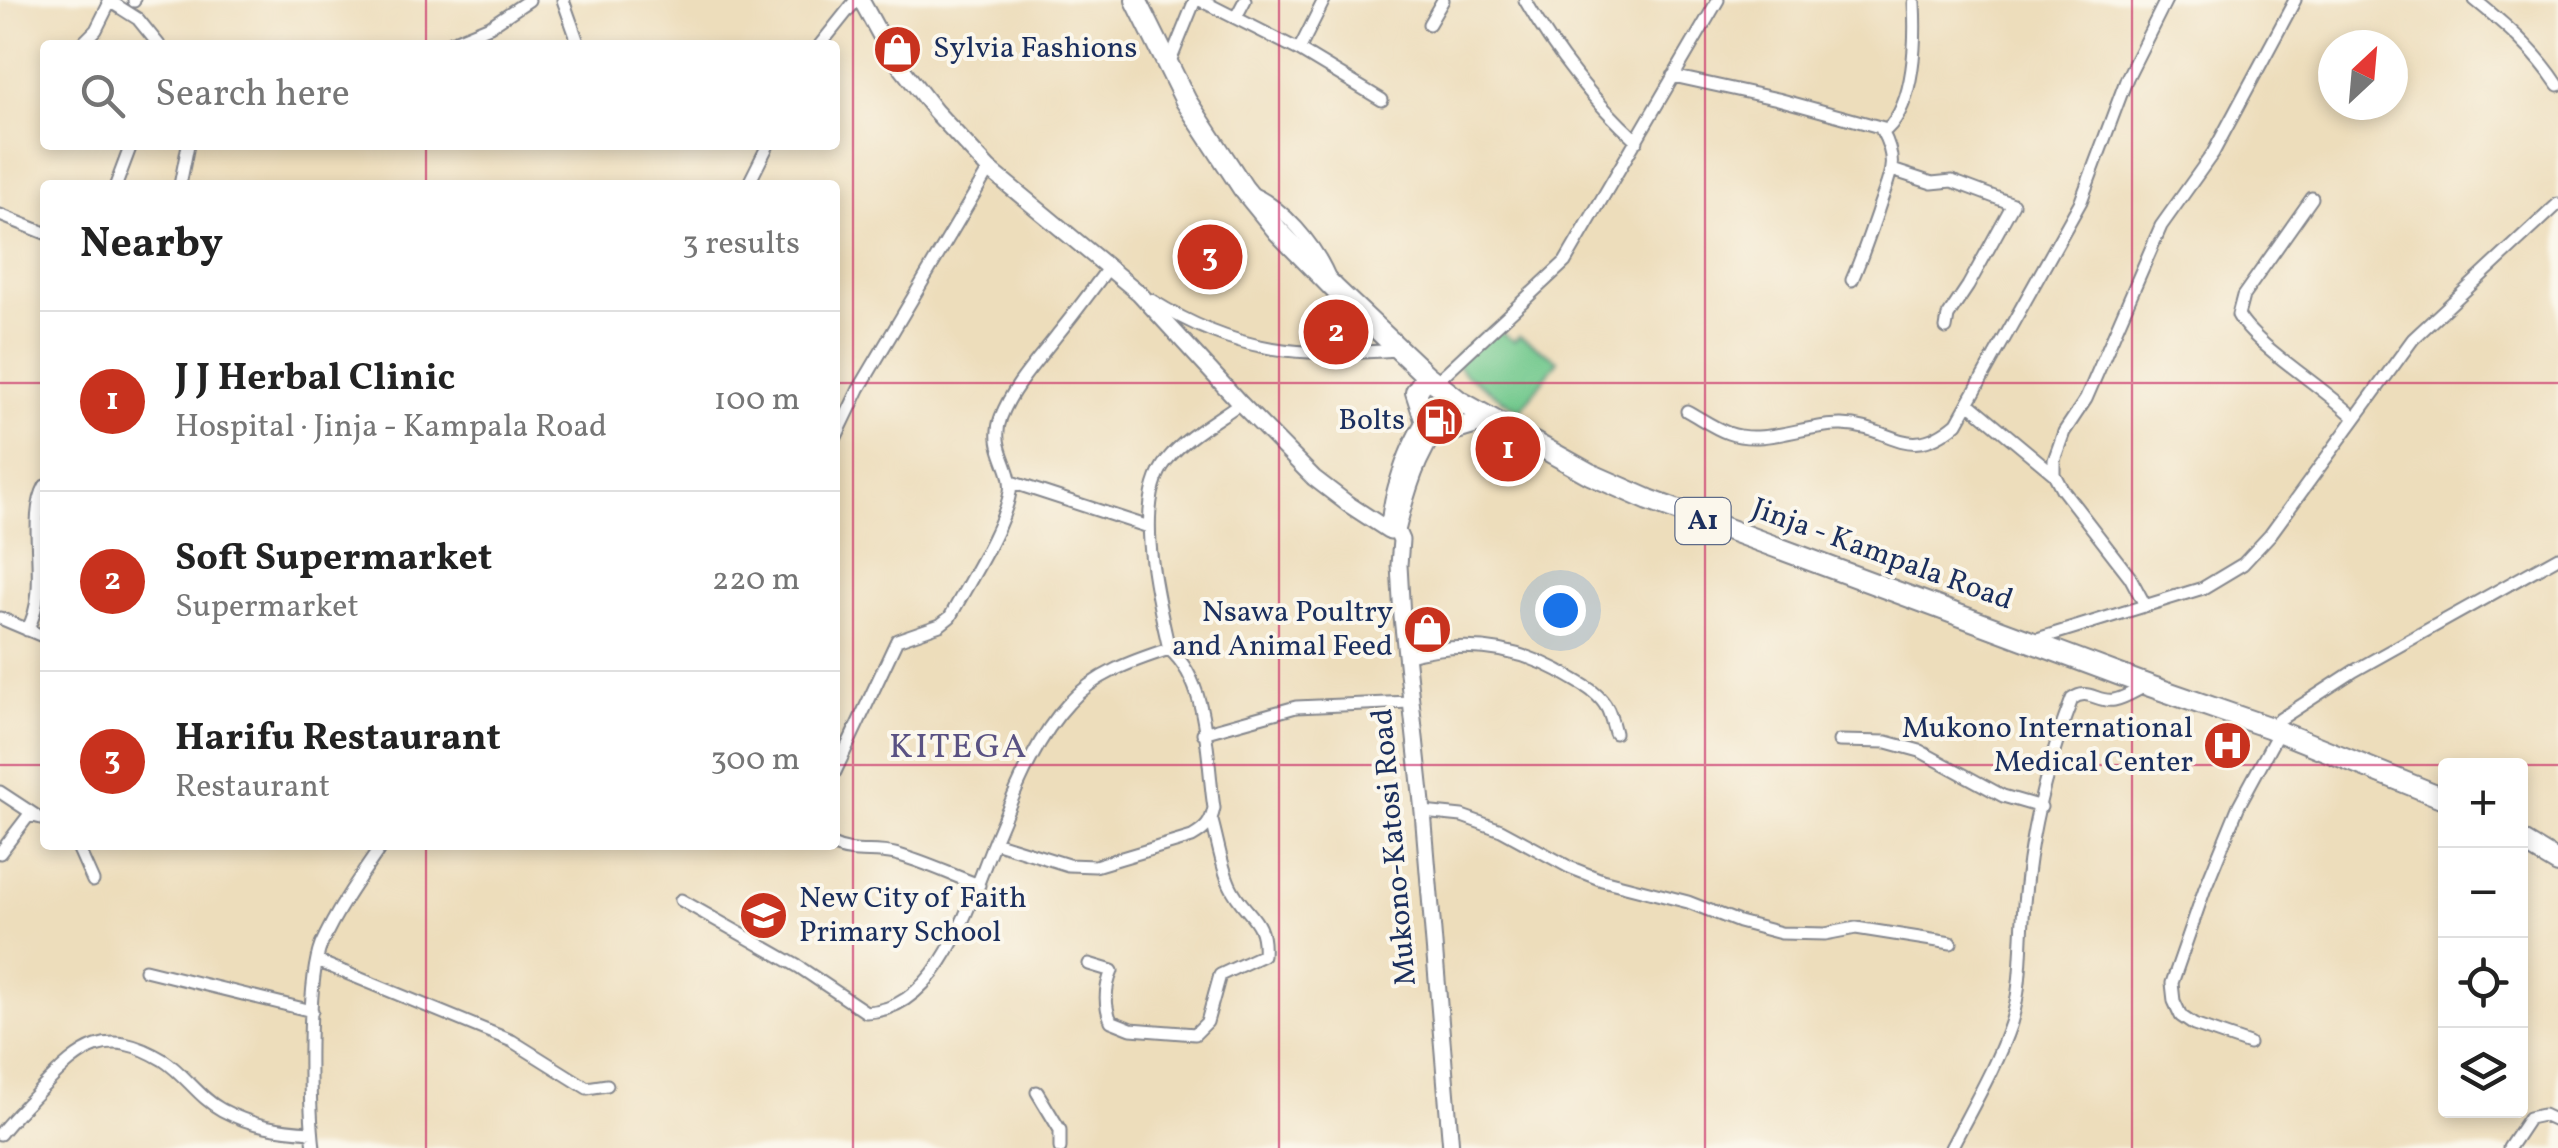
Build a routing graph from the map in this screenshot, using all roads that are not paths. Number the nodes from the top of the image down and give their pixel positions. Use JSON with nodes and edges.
{"nodes":[{"id":1,"x":529,"y":0,"type":"edge"},
{"id":2,"x":564,"y":0,"type":"edge"},
{"id":3,"x":858,"y":0,"type":"edge"},
{"id":4,"x":1136,"y":0,"type":"edge"},
{"id":5,"x":1198,"y":0,"type":"edge"},
{"id":6,"x":1245,"y":0,"type":"edge"},
{"id":7,"x":1324,"y":0,"type":"edge"},
{"id":8,"x":1443,"y":0,"type":"edge"},
{"id":9,"x":1525,"y":0,"type":"edge"},
{"id":10,"x":1718,"y":0,"type":"edge"},
{"id":11,"x":2166,"y":0,"type":"edge"},
{"id":12,"x":2295,"y":0,"type":"edge"},
{"id":13,"x":2475,"y":0,"type":"edge"},
{"id":14,"x":109,"y":1,"type":"edge"},
{"id":15,"x":1914,"y":3,"type":"dead end"},
{"id":16,"x":2491,"y":5,"type":"edge"},
{"id":17,"x":1236,"y":18,"type":"junction"},
{"id":18,"x":1430,"y":24,"type":"dead end"},
{"id":19,"x":85,"y":40,"type":"edge"},
{"id":20,"x":155,"y":40,"type":"edge"},
{"id":21,"x":456,"y":40,"type":"edge"},
{"id":22,"x":577,"y":40,"type":"edge"},
{"id":23,"x":824,"y":40,"type":"edge"},
{"id":24,"x":1299,"y":50,"type":"junction"},
{"id":25,"x":1168,"y":68,"type":"junction"},
{"id":26,"x":1673,"y":76,"type":"junction"},
{"id":27,"x":2558,"y":84,"type":"edge"},
{"id":28,"x":1382,"y":100,"type":"dead end"},
{"id":29,"x":1882,"y":130,"type":"junction"},
{"id":30,"x":1637,"y":140,"type":"junction"},
{"id":31,"x":130,"y":150,"type":"edge"},
{"id":32,"x":187,"y":150,"type":"edge"},
{"id":33,"x":766,"y":150,"type":"edge"},
{"id":34,"x":988,"y":168,"type":"junction"},
{"id":35,"x":1892,"y":170,"type":"junction"},
{"id":36,"x":118,"y":180,"type":"edge"},
{"id":37,"x":181,"y":180,"type":"edge"},
{"id":38,"x":750,"y":180,"type":"edge"},
{"id":39,"x":2312,"y":198,"type":"dead end"},
{"id":40,"x":2558,"y":204,"type":"edge"},
{"id":41,"x":0,"y":215,"type":"edge"},
{"id":42,"x":40,"y":231,"type":"edge"},
{"id":43,"x":1109,"y":268,"type":"junction"},
{"id":44,"x":1852,"y":280,"type":"dead end"},
{"id":45,"x":1140,"y":293,"type":"junction"},
{"id":46,"x":1946,"y":328,"type":"dead end"},
{"id":47,"x":1399,"y":350,"type":"junction"},
{"id":48,"x":1442,"y":388,"type":"junction"},
{"id":49,"x":1240,"y":404,"type":"junction"},
{"id":50,"x":1970,"y":404,"type":"junction"},
{"id":51,"x":1686,"y":411,"type":"dead end"},
{"id":52,"x":2356,"y":418,"type":"junction"},
{"id":53,"x":1490,"y":419,"type":"junction"},
{"id":54,"x":840,"y":428,"type":"edge"},
{"id":55,"x":1428,"y":428,"type":"junction"},
{"id":56,"x":2054,"y":474,"type":"junction"},
{"id":57,"x":1011,"y":482,"type":"junction"},
{"id":58,"x":40,"y":497,"type":"edge"},
{"id":59,"x":1149,"y":527,"type":"junction"},
{"id":60,"x":1395,"y":534,"type":"junction"},
{"id":61,"x":2558,"y":557,"type":"edge"},
{"id":62,"x":2145,"y":605,"type":"junction"},
{"id":63,"x":0,"y":618,"type":"edge"},
{"id":64,"x":27,"y":630,"type":"junction"},
{"id":65,"x":40,"y":635,"type":"edge"},
{"id":66,"x":2030,"y":642,"type":"junction"},
{"id":67,"x":1168,"y":648,"type":"junction"},
{"id":68,"x":1406,"y":656,"type":"junction"},
{"id":69,"x":2147,"y":685,"type":"junction"},
{"id":70,"x":1410,"y":702,"type":"junction"},
{"id":71,"x":2274,"y":729,"type":"junction"},
{"id":72,"x":1203,"y":732,"type":"junction"},
{"id":73,"x":1615,"y":733,"type":"dead end"},
{"id":74,"x":1839,"y":742,"type":"dead end"},
{"id":75,"x":840,"y":761,"type":"edge"},
{"id":76,"x":0,"y":792,"type":"edge"},
{"id":77,"x":2438,"y":795,"type":"edge"},
{"id":78,"x":2041,"y":807,"type":"junction"},
{"id":79,"x":1422,"y":812,"type":"junction"},
{"id":80,"x":40,"y":817,"type":"edge"},
{"id":81,"x":1212,"y":822,"type":"junction"},
{"id":82,"x":994,"y":842,"type":"junction"},
{"id":83,"x":2528,"y":845,"type":"edge"},
{"id":84,"x":840,"y":849,"type":"edge"},
{"id":85,"x":79,"y":850,"type":"edge"},
{"id":86,"x":379,"y":850,"type":"edge"},
{"id":87,"x":0,"y":852,"type":"edge"},
{"id":88,"x":2558,"y":863,"type":"edge"},
{"id":89,"x":93,"y":881,"type":"dead end"},
{"id":90,"x":979,"y":885,"type":"junction"},
{"id":91,"x":681,"y":900,"type":"dead end"},
{"id":92,"x":1951,"y":943,"type":"dead end"},
{"id":93,"x":318,"y":961,"type":"junction"},
{"id":94,"x":1089,"y":964,"type":"dead end"},
{"id":95,"x":145,"y":970,"type":"dead end"},
{"id":96,"x":312,"y":1011,"type":"junction"},
{"id":97,"x":2249,"y":1044,"type":"dead end"},
{"id":98,"x":607,"y":1086,"type":"dead end"},
{"id":99,"x":1037,"y":1092,"type":"dead end"},
{"id":100,"x":2558,"y":1122,"type":"edge"},
{"id":101,"x":312,"y":1132,"type":"junction"},
{"id":102,"x":0,"y":1134,"type":"edge"},
{"id":103,"x":1954,"y":1146,"type":"edge"},
{"id":104,"x":314,"y":1148,"type":"edge"},
{"id":105,"x":1060,"y":1148,"type":"edge"},
{"id":106,"x":1451,"y":1148,"type":"edge"},
{"id":107,"x":2510,"y":1148,"type":"edge"}],
"edges":[{"from":1,"to":21,"type":"street"},
{"from":2,"to":22,"type":"street"},
{"from":3,"to":23,"type":"street"},
{"from":3,"to":34,"type":"main road"},
{"from":4,"to":25,"type":"highway","name":"Jinja - Kampala Road","number":"A1"},
{"from":5,"to":17,"type":"street"},
{"from":5,"to":25,"type":"street"},
{"from":6,"to":17,"type":"street"},
{"from":7,"to":24,"type":"street"},
{"from":8,"to":18,"type":"street"},
{"from":9,"to":30,"type":"street"},
{"from":10,"to":26,"type":"street"},
{"from":11,"to":50,"type":"street"},
{"from":12,"to":56,"type":"street"},
{"from":13,"to":16,"type":"street"},
{"from":14,"to":19,"type":"street"},
{"from":14,"to":20,"type":"street"},
{"from":15,"to":29,"type":"street"},
{"from":16,"to":27,"type":"street"},
{"from":17,"to":24,"type":"street"},
{"from":24,"to":28,"type":"street"},
{"from":25,"to":47,"type":"highway","name":"Jinja - Kampala Road","number":"A1"},
{"from":26,"to":29,"type":"street"},
{"from":26,"to":30,"type":"street"},
{"from":29,"to":35,"type":"street"},
{"from":30,"to":48,"type":"street"},
{"from":31,"to":36,"type":"street"},
{"from":32,"to":37,"type":"street"},
{"from":33,"to":38,"type":"street"},
{"from":34,"to":43,"type":"main road"},
{"from":34,"to":54,"type":"street"},
{"from":35,"to":44,"type":"street"},
{"from":35,"to":46,"type":"street"},
{"from":39,"to":52,"type":"street"},
{"from":40,"to":52,"type":"street"},
{"from":41,"to":42,"type":"street"},
{"from":43,"to":45,"type":"main road"},
{"from":43,"to":57,"type":"street"},
{"from":45,"to":47,"type":"street"},
{"from":45,"to":49,"type":"main road"},
{"from":47,"to":48,"type":"highway","name":"Jinja - Kampala Road","number":"A1"},
{"from":48,"to":53,"type":"highway","name":"Jinja - Kampala Road","number":"A1"},
{"from":48,"to":55,"type":"main road","name":"Mukono-Katosi Road"},
{"from":48,"to":55,"type":"highway"},
{"from":49,"to":59,"type":"street"},
{"from":49,"to":60,"type":"main road"},
{"from":50,"to":51,"type":"street"},
{"from":50,"to":56,"type":"street"},
{"from":52,"to":62,"type":"street"},
{"from":53,"to":55,"type":"highway"},
{"from":53,"to":66,"type":"highway","name":"Jinja - Kampala Road","number":"A1"},
{"from":55,"to":60,"type":"main road","name":"Mukono-Katosi Road"},
{"from":56,"to":62,"type":"street"},
{"from":57,"to":59,"type":"street"},
{"from":57,"to":75,"type":"street"},
{"from":58,"to":64,"type":"street"},
{"from":59,"to":67,"type":"street"},
{"from":60,"to":68,"type":"main road","name":"Mukono-Katosi Road"},
{"from":61,"to":71,"type":"street"},
{"from":62,"to":66,"type":"street"},
{"from":63,"to":64,"type":"street"},
{"from":64,"to":65,"type":"street"},
{"from":66,"to":69,"type":"highway","name":"Jinja - Kampala Road","number":"A1"},
{"from":67,"to":72,"type":"street"},
{"from":67,"to":82,"type":"street"},
{"from":68,"to":70,"type":"main road","name":"Mukono-Katosi Road"},
{"from":68,"to":73,"type":"street"},
{"from":69,"to":71,"type":"highway","name":"Jinja - Kampala Road","number":"A1"},
{"from":69,"to":78,"type":"street"},
{"from":70,"to":72,"type":"street"},
{"from":70,"to":79,"type":"main road","name":"Mukono-Katosi Road"},
{"from":71,"to":77,"type":"highway","name":"Jinja - Kampala Road","number":"A1"},
{"from":71,"to":97,"type":"street"},
{"from":72,"to":81,"type":"street"},
{"from":74,"to":78,"type":"street"},
{"from":76,"to":80,"type":"street"},
{"from":78,"to":103,"type":"street"},
{"from":79,"to":92,"type":"street"},
{"from":79,"to":106,"type":"main road","name":"Mukono-Katosi Road"},
{"from":80,"to":87,"type":"street"},
{"from":81,"to":82,"type":"street"},
{"from":81,"to":94,"type":"street"},
{"from":82,"to":90,"type":"street"},
{"from":83,"to":88,"type":"highway"},
{"from":84,"to":90,"type":"street"},
{"from":85,"to":89,"type":"street"},
{"from":86,"to":93,"type":"street"},
{"from":90,"to":91,"type":"street"},
{"from":93,"to":96,"type":"street"},
{"from":93,"to":98,"type":"street"},
{"from":95,"to":96,"type":"street"},
{"from":96,"to":101,"type":"street"},
{"from":99,"to":105,"type":"street"},
{"from":100,"to":107,"type":"street"},
{"from":101,"to":102,"type":"street"},
{"from":101,"to":104,"type":"street"}]}
